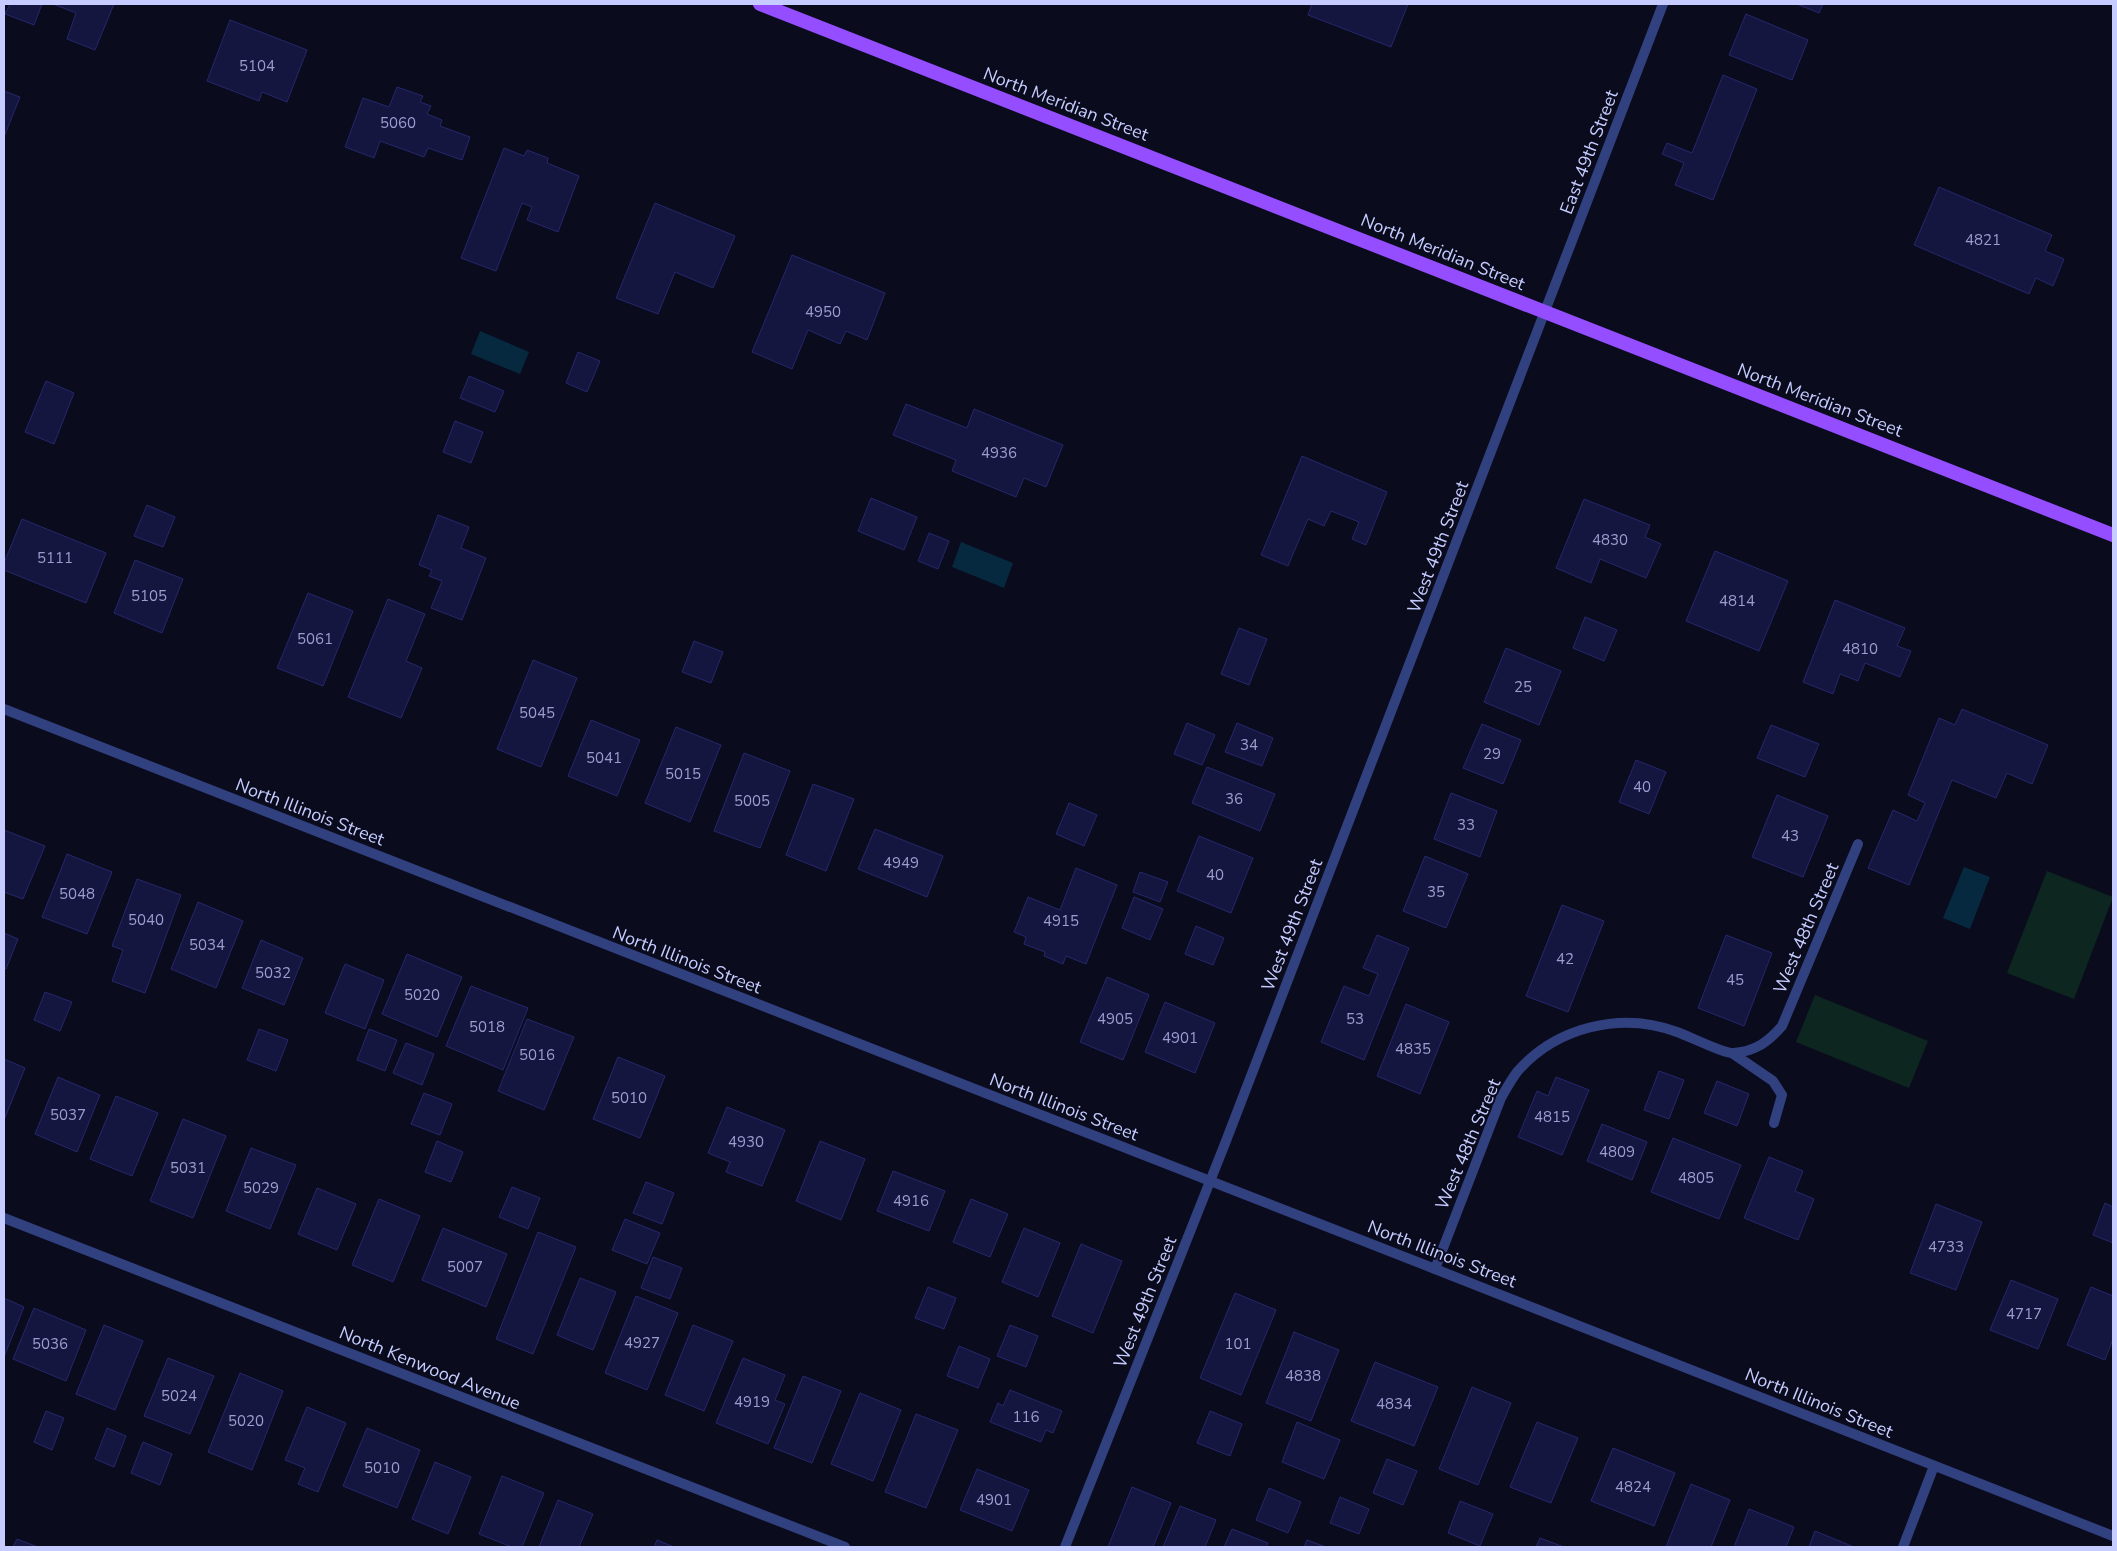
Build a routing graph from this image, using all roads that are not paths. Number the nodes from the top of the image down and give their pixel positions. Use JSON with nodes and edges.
{"nodes":[{"id":1,"x":760,"y":4,"type":"edge"},
{"id":2,"x":1664,"y":4,"type":"edge"},
{"id":3,"x":1546,"y":312,"type":"junction"},
{"id":4,"x":2113,"y":535,"type":"edge"},
{"id":5,"x":4,"y":709,"type":"edge"},
{"id":6,"x":1858,"y":844,"type":"dead end"},
{"id":7,"x":1732,"y":1053,"type":"junction"},
{"id":8,"x":1774,"y":1123,"type":"dead end"},
{"id":9,"x":1210,"y":1182,"type":"junction"},
{"id":10,"x":4,"y":1218,"type":"edge"},
{"id":11,"x":1435,"y":1269,"type":"junction"},
{"id":12,"x":1934,"y":1466,"type":"junction"},
{"id":13,"x":2113,"y":1536,"type":"edge"},
{"id":14,"x":846,"y":1547,"type":"edge"},
{"id":15,"x":1065,"y":1547,"type":"edge"},
{"id":16,"x":1903,"y":1547,"type":"edge"}],
"edges":[{"from":1,"to":3,"type":"main road","name":"North Meridian Street"},
{"from":2,"to":3,"type":"street","name":"East 49th Street"},
{"from":3,"to":4,"type":"main road","name":"North Meridian Street"},
{"from":3,"to":9,"type":"street","name":"West 49th Street"},
{"from":5,"to":9,"type":"street","name":"North Illinois Street"},
{"from":6,"to":7,"type":"street","name":"West 48th Street"},
{"from":7,"to":8,"type":"street"},
{"from":7,"to":11,"type":"street","name":"West 48th Street"},
{"from":9,"to":11,"type":"street","name":"North Illinois Street"},
{"from":9,"to":15,"type":"street","name":"West 49th Street"},
{"from":10,"to":14,"type":"street","name":"North Kenwood Avenue"},
{"from":11,"to":12,"type":"street","name":"North Illinois Street"},
{"from":12,"to":13,"type":"street","name":"North Illinois Street"},
{"from":12,"to":16,"type":"street"}]}
